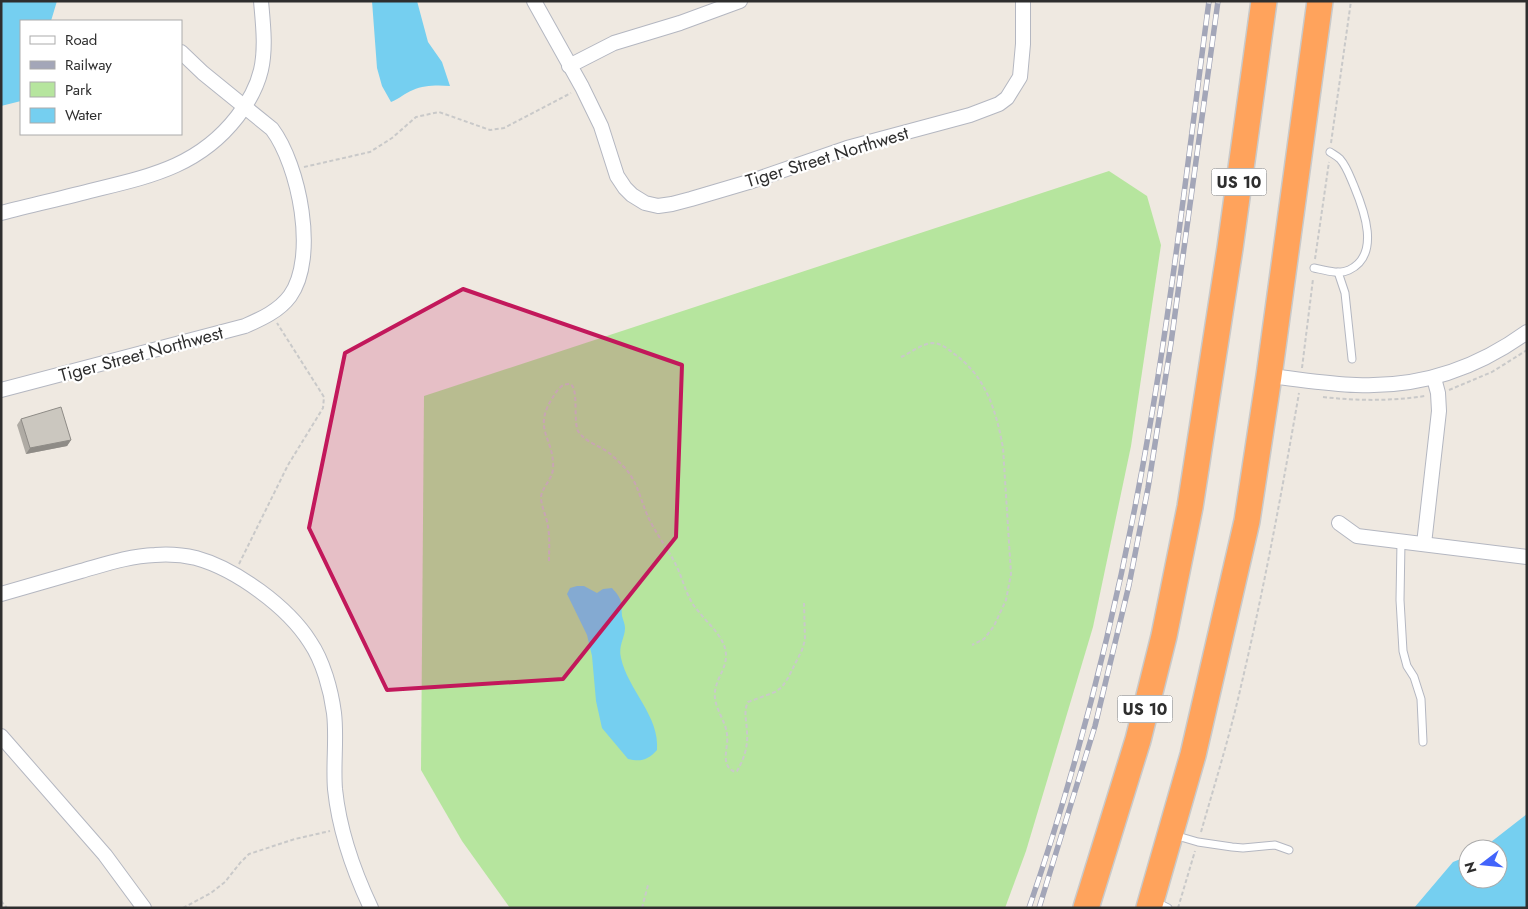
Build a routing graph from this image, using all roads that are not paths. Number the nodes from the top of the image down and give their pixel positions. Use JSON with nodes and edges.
{"nodes":[{"id":1,"x":262,"y":1,"type":"edge"},
{"id":2,"x":534,"y":1,"type":"edge"},
{"id":3,"x":740,"y":1,"type":"edge"},
{"id":4,"x":1023,"y":1,"type":"edge"},
{"id":5,"x":1264,"y":1,"type":"edge"},
{"id":6,"x":1320,"y":1,"type":"edge"},
{"id":7,"x":182,"y":53,"type":"edge"},
{"id":8,"x":569,"y":66,"type":"junction"},
{"id":9,"x":246,"y":106,"type":"junction"},
{"id":10,"x":1330,"y":152,"type":"road end"},
{"id":11,"x":1,"y":213,"type":"edge"},
{"id":12,"x":1314,"y":268,"type":"road end"},
{"id":13,"x":1338,"y":272,"type":"junction"},
{"id":14,"x":1527,"y":332,"type":"edge"},
{"id":15,"x":1352,"y":359,"type":"dead end"},
{"id":16,"x":1270,"y":376,"type":"junction"},
{"id":17,"x":1434,"y":378,"type":"junction"},
{"id":18,"x":1,"y":390,"type":"edge"},
{"id":19,"x":1339,"y":523,"type":"dead end"},
{"id":20,"x":1401,"y":542,"type":"junction"},
{"id":21,"x":1424,"y":544,"type":"junction"},
{"id":22,"x":1527,"y":557,"type":"edge"},
{"id":23,"x":1,"y":594,"type":"edge"},
{"id":24,"x":1,"y":736,"type":"edge"},
{"id":25,"x":1423,"y":742,"type":"dead end"},
{"id":26,"x":1171,"y":834,"type":"junction"},
{"id":27,"x":1289,"y":850,"type":"dead end"},
{"id":28,"x":1156,"y":905,"type":"edge"},
{"id":29,"x":144,"y":908,"type":"edge"},
{"id":30,"x":371,"y":908,"type":"edge"},
{"id":31,"x":1086,"y":908,"type":"edge"}],
"edges":[{"from":1,"to":9,"type":"street"},
{"from":2,"to":8,"type":"street"},
{"from":3,"to":8,"type":"street"},
{"from":4,"to":8,"type":"street","name":"Tiger Street Northwest"},
{"from":5,"to":31,"type":"highway","number":"US 10"},
{"from":6,"to":16,"type":"highway"},
{"from":7,"to":9,"type":"street"},
{"from":9,"to":11,"type":"street"},
{"from":9,"to":18,"type":"street","name":"Tiger Street Northwest"},
{"from":10,"to":13,"type":"lane"},
{"from":12,"to":13,"type":"lane"},
{"from":13,"to":15,"type":"lane"},
{"from":14,"to":17,"type":"street"},
{"from":16,"to":17,"type":"street"},
{"from":16,"to":26,"type":"highway"},
{"from":17,"to":21,"type":"street"},
{"from":19,"to":20,"type":"street"},
{"from":20,"to":21,"type":"street"},
{"from":20,"to":25,"type":"lane"},
{"from":21,"to":22,"type":"street"},
{"from":23,"to":30,"type":"street"},
{"from":24,"to":29,"type":"street"},
{"from":26,"to":27,"type":"lane"},
{"from":26,"to":28,"type":"highway"}]}
